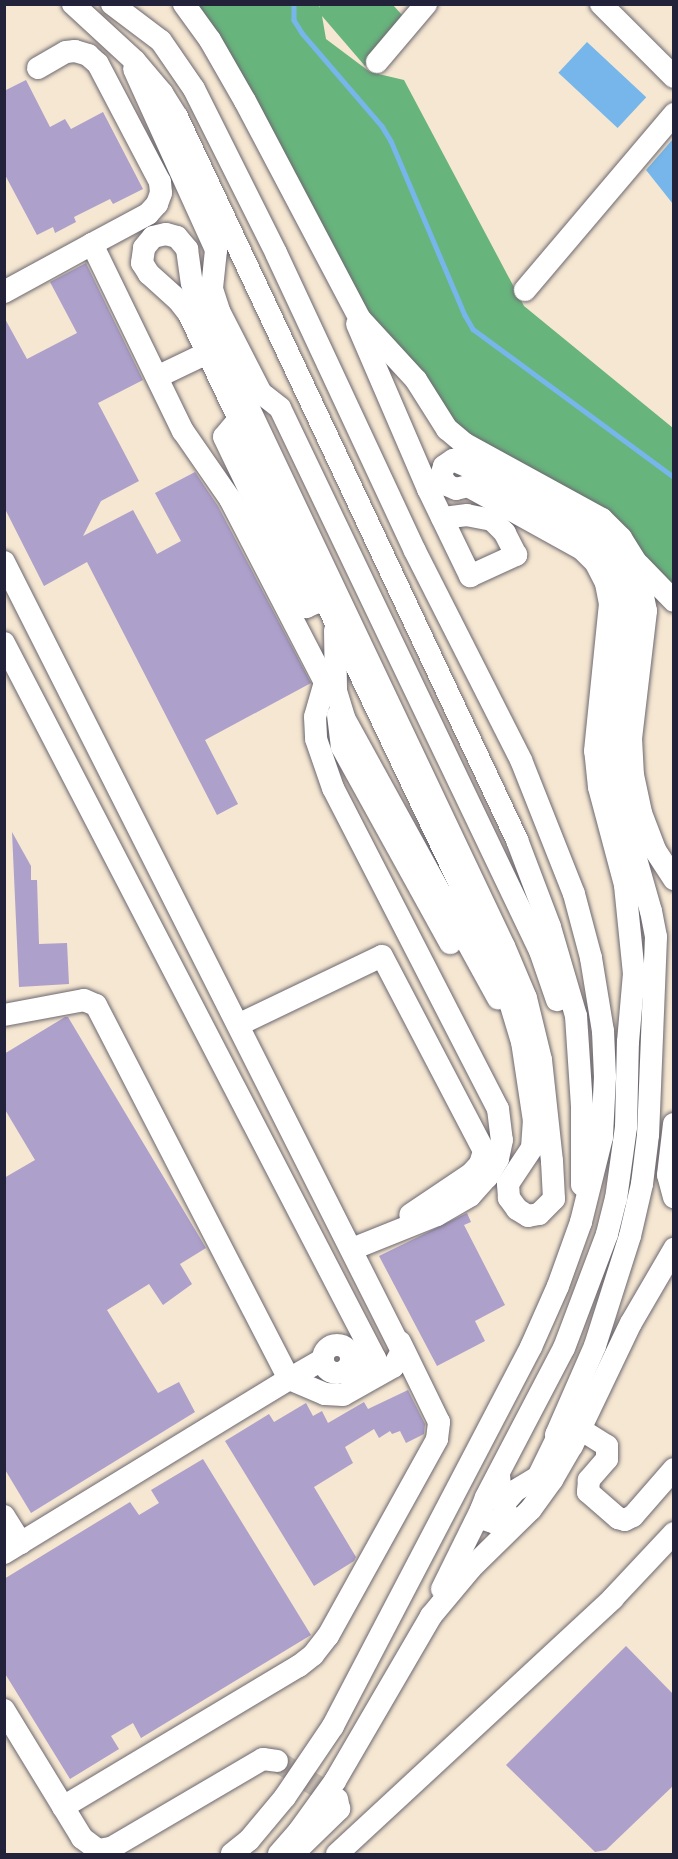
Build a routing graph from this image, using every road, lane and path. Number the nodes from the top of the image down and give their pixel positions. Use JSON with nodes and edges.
{"nodes":[{"id":1,"x":73,"y":4,"type":"edge"},
{"id":2,"x":112,"y":4,"type":"edge"},
{"id":3,"x":184,"y":4,"type":"edge"},
{"id":4,"x":426,"y":4,"type":"edge"},
{"id":5,"x":601,"y":4,"type":"edge"},
{"id":6,"x":129,"y":54,"type":"junction"},
{"id":7,"x":377,"y":62,"type":"dead end"},
{"id":8,"x":38,"y":68,"type":"dead end"},
{"id":9,"x":674,"y":77,"type":"edge"},
{"id":10,"x":674,"y":114,"type":"edge"},
{"id":11,"x":196,"y":209,"type":"junction"},
{"id":12,"x":153,"y":237,"type":"junction"},
{"id":13,"x":92,"y":244,"type":"junction"},
{"id":14,"x":525,"y":290,"type":"dead end"},
{"id":15,"x":4,"y":292,"type":"edge"},
{"id":16,"x":345,"y":295,"type":"junction"},
{"id":17,"x":207,"y":353,"type":"junction"},
{"id":18,"x":405,"y":368,"type":"junction"},
{"id":19,"x":157,"y":377,"type":"junction"},
{"id":20,"x":384,"y":389,"type":"junction"},
{"id":21,"x":436,"y":485,"type":"junction"},
{"id":22,"x":442,"y":518,"type":"dead end"},
{"id":23,"x":4,"y":562,"type":"edge"},
{"id":24,"x":636,"y":562,"type":"junction"},
{"id":25,"x":674,"y":601,"type":"edge"},
{"id":26,"x":330,"y":611,"type":"junction"},
{"id":27,"x":645,"y":611,"type":"junction"},
{"id":28,"x":674,"y":616,"type":"edge"},
{"id":29,"x":4,"y":644,"type":"edge"},
{"id":30,"x":674,"y":879,"type":"edge"},
{"id":31,"x":4,"y":1015,"type":"edge"},
{"id":32,"x":240,"y":1024,"type":"junction"},
{"id":33,"x":522,"y":1042,"type":"junction"},
{"id":34,"x":674,"y":1124,"type":"edge"},
{"id":35,"x":674,"y":1197,"type":"edge"},
{"id":36,"x":581,"y":1222,"type":"junction"},
{"id":37,"x":362,"y":1245,"type":"junction"},
{"id":38,"x":674,"y":1249,"type":"edge"},
{"id":39,"x":400,"y":1342,"type":"junction"},
{"id":40,"x":289,"y":1379,"type":"junction"},
{"id":41,"x":595,"y":1398,"type":"junction"},
{"id":42,"x":580,"y":1429,"type":"junction"},
{"id":43,"x":602,"y":1441,"type":"junction"},
{"id":44,"x":674,"y":1469,"type":"edge"},
{"id":45,"x":499,"y":1475,"type":"junction"},
{"id":46,"x":503,"y":1505,"type":"junction"},
{"id":47,"x":481,"y":1510,"type":"junction"},
{"id":48,"x":4,"y":1516,"type":"edge"},
{"id":49,"x":674,"y":1533,"type":"edge"},
{"id":50,"x":13,"y":1548,"type":"edge"},
{"id":51,"x":408,"y":1656,"type":"junction"},
{"id":52,"x":4,"y":1710,"type":"edge"},
{"id":53,"x":277,"y":1761,"type":"tunnel mouth"},
{"id":54,"x":337,"y":1799,"type":"dead end"},
{"id":55,"x":63,"y":1807,"type":"junction"},
{"id":56,"x":232,"y":1854,"type":"edge"},
{"id":57,"x":279,"y":1854,"type":"edge"},
{"id":58,"x":293,"y":1854,"type":"edge"},
{"id":59,"x":337,"y":1854,"type":"edge"}],
"edges":[{"from":1,"to":6,"type":"street"},
{"from":2,"to":36,"type":"street"},
{"from":3,"to":16,"type":"street"},
{"from":4,"to":7,"type":"street"},
{"from":5,"to":9,"type":"street"},
{"from":6,"to":11,"type":"street"},
{"from":6,"to":36,"type":"street"},
{"from":8,"to":13,"type":"street"},
{"from":10,"to":14,"type":"street"},
{"from":11,"to":12,"type":"street"},
{"from":11,"to":36,"type":"street"},
{"from":12,"to":17,"type":"street"},
{"from":12,"to":33,"type":"street"},
{"from":13,"to":15,"type":"street"},
{"from":13,"to":19,"type":"street"},
{"from":16,"to":18,"type":"street"},
{"from":16,"to":20,"type":"street"},
{"from":17,"to":19,"type":"street"},
{"from":17,"to":26,"type":"street"},
{"from":18,"to":20,"type":"street"},
{"from":18,"to":24,"type":"street"},
{"from":19,"to":37,"type":"street"},
{"from":20,"to":21,"type":"street"},
{"from":21,"to":22,"type":"street"},
{"from":21,"to":45,"type":"street"},
{"from":21,"to":46,"type":"street"},
{"from":23,"to":32,"type":"street"},
{"from":24,"to":25,"type":"street"},
{"from":24,"to":27,"type":"street"},
{"from":26,"to":33,"type":"street"},
{"from":26,"to":33,"type":"street"},
{"from":27,"to":28,"type":"street"},
{"from":27,"to":30,"type":"street"},
{"from":29,"to":40,"type":"street"},
{"from":31,"to":40,"type":"street"},
{"from":32,"to":37,"type":"street"},
{"from":32,"to":37,"type":"street"},
{"from":34,"to":35,"type":"street"},
{"from":36,"to":56,"type":"street"},
{"from":37,"to":39,"type":"street"},
{"from":38,"to":41,"type":"street"},
{"from":39,"to":40,"type":"street"},
{"from":39,"to":55,"type":"street"},
{"from":40,"to":50,"type":"street"},
{"from":41,"to":42,"type":"street"},
{"from":41,"to":43,"type":"street"},
{"from":42,"to":43,"type":"street"},
{"from":42,"to":51,"type":"street"},
{"from":43,"to":44,"type":"street"},
{"from":45,"to":46,"type":"street"},
{"from":45,"to":47,"type":"street"},
{"from":46,"to":47,"type":"street"},
{"from":47,"to":51,"type":"street"},
{"from":48,"to":50,"type":"street"},
{"from":49,"to":59,"type":"street"},
{"from":51,"to":57,"type":"street"},
{"from":52,"to":55,"type":"street"},
{"from":53,"to":55,"type":"street"},
{"from":54,"to":58,"type":"street"}]}
